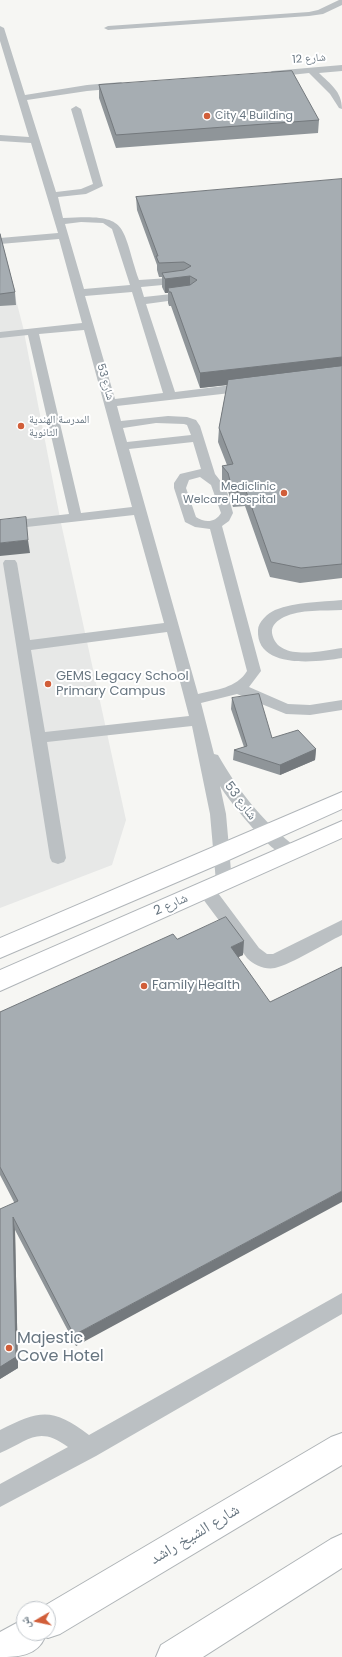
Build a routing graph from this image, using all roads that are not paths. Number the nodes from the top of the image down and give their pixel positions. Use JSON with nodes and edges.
{"nodes":[{"id":1,"x":342,"y":2,"type":"edge"},
{"id":2,"x":0,"y":28,"type":"edge"},
{"id":3,"x":108,"y":28,"type":"dead end"},
{"id":4,"x":342,"y":68,"type":"edge"},
{"id":5,"x":328,"y":70,"type":"junction"},
{"id":6,"x":312,"y":71,"type":"junction"},
{"id":7,"x":266,"y":74,"type":"edge"},
{"id":8,"x":133,"y":84,"type":"edge"},
{"id":9,"x":21,"y":93,"type":"junction"},
{"id":10,"x":334,"y":93,"type":"junction"},
{"id":11,"x":342,"y":106,"type":"edge"},
{"id":12,"x":76,"y":108,"type":"dead end"},
{"id":13,"x":0,"y":129,"type":"edge"},
{"id":14,"x":33,"y":136,"type":"junction"},
{"id":15,"x":0,"y":138,"type":"edge"},
{"id":16,"x":52,"y":195,"type":"junction"},
{"id":17,"x":59,"y":221,"type":"junction"},
{"id":18,"x":63,"y":236,"type":"junction"},
{"id":19,"x":0,"y":241,"type":"edge"},
{"id":20,"x":137,"y":291,"type":"junction"},
{"id":21,"x":79,"y":293,"type":"junction"},
{"id":22,"x":89,"y":326,"type":"junction"},
{"id":23,"x":33,"y":331,"type":"junction"},
{"id":24,"x":0,"y":334,"type":"edge"},
{"id":25,"x":258,"y":386,"type":"edge"},
{"id":26,"x":170,"y":396,"type":"junction"},
{"id":27,"x":111,"y":403,"type":"junction"},
{"id":28,"x":116,"y":425,"type":"junction"},
{"id":29,"x":197,"y":438,"type":"junction"},
{"id":30,"x":122,"y":446,"type":"junction"},
{"id":31,"x":209,"y":475,"type":"junction"},
{"id":32,"x":140,"y":510,"type":"junction"},
{"id":33,"x":76,"y":517,"type":"junction"},
{"id":34,"x":215,"y":524,"type":"junction"},
{"id":35,"x":0,"y":526,"type":"edge"},
{"id":36,"x":10,"y":563,"type":"dead end"},
{"id":37,"x":342,"y":605,"type":"edge"},
{"id":38,"x":172,"y":627,"type":"junction"},
{"id":39,"x":24,"y":646,"type":"junction"},
{"id":40,"x":342,"y":653,"type":"edge"},
{"id":41,"x":238,"y":688,"type":"junction"},
{"id":42,"x":192,"y":700,"type":"junction"},
{"id":43,"x":342,"y":705,"type":"edge"},
{"id":44,"x":197,"y":720,"type":"junction"},
{"id":45,"x":38,"y":738,"type":"junction"},
{"id":46,"x":203,"y":738,"type":"junction"},
{"id":47,"x":342,"y":800,"type":"edge"},
{"id":48,"x":342,"y":829,"type":"edge"},
{"id":49,"x":267,"y":834,"type":"junction"},
{"id":50,"x":291,"y":852,"type":"junction"},
{"id":51,"x":223,"y":853,"type":"junction"},
{"id":52,"x":58,"y":858,"type":"dead end"},
{"id":53,"x":215,"y":886,"type":"junction"},
{"id":54,"x":342,"y":927,"type":"edge"},
{"id":55,"x":0,"y":948,"type":"edge"},
{"id":56,"x":0,"y":981,"type":"edge"},
{"id":57,"x":342,"y":1303,"type":"edge"},
{"id":58,"x":0,"y":1442,"type":"edge"},
{"id":59,"x":88,"y":1448,"type":"junction"},
{"id":60,"x":342,"y":1448,"type":"edge"},
{"id":61,"x":0,"y":1496,"type":"edge"},
{"id":62,"x":342,"y":1550,"type":"edge"},
{"id":63,"x":56,"y":1617,"type":"edge"},
{"id":64,"x":17,"y":1641,"type":"edge"},
{"id":65,"x":0,"y":1651,"type":"edge"},
{"id":66,"x":173,"y":1657,"type":"edge"}],
"edges":[{"from":1,"to":3,"type":"lane"},
{"from":2,"to":9,"type":"lane","name":"شارع 53"},
{"from":4,"to":5,"type":"lane","name":"شارع 12"},
{"from":5,"to":6,"type":"lane","name":"شارع 12"},
{"from":5,"to":10,"type":"lane"},
{"from":6,"to":7,"type":"lane","name":"شارع 12"},
{"from":6,"to":10,"type":"lane"},
{"from":8,"to":9,"type":"lane"},
{"from":9,"to":14,"type":"lane","name":"شارع 53"},
{"from":10,"to":11,"type":"lane"},
{"from":12,"to":16,"type":"lane"},
{"from":13,"to":14,"type":"lane"},
{"from":14,"to":15,"type":"lane"},
{"from":14,"to":16,"type":"lane","name":"شارع 53"},
{"from":16,"to":17,"type":"lane","name":"شارع 53"},
{"from":17,"to":18,"type":"lane","name":"شارع 53"},
{"from":17,"to":20,"type":"lane"},
{"from":18,"to":19,"type":"lane"},
{"from":18,"to":21,"type":"lane","name":"شارع 53"},
{"from":20,"to":20,"type":"lane"},
{"from":20,"to":21,"type":"lane"},
{"from":20,"to":26,"type":"lane"},
{"from":21,"to":22,"type":"lane","name":"شارع 53"},
{"from":22,"to":23,"type":"lane"},
{"from":22,"to":27,"type":"lane","name":"شارع 53"},
{"from":23,"to":24,"type":"lane"},
{"from":23,"to":33,"type":"lane"},
{"from":25,"to":26,"type":"lane"},
{"from":26,"to":27,"type":"lane"},
{"from":27,"to":28,"type":"lane","name":"شارع 53"},
{"from":28,"to":29,"type":"lane"},
{"from":28,"to":30,"type":"lane","name":"شارع 53"},
{"from":29,"to":30,"type":"lane"},
{"from":29,"to":31,"type":"lane"},
{"from":30,"to":32,"type":"lane","name":"شارع 53"},
{"from":31,"to":34,"type":"lane"},
{"from":31,"to":34,"type":"lane"},
{"from":32,"to":33,"type":"lane"},
{"from":32,"to":38,"type":"lane","name":"شارع 53"},
{"from":33,"to":35,"type":"lane"},
{"from":34,"to":41,"type":"lane"},
{"from":36,"to":39,"type":"lane"},
{"from":37,"to":40,"type":"lane"},
{"from":38,"to":39,"type":"lane"},
{"from":38,"to":42,"type":"lane","name":"شارع 53"},
{"from":39,"to":45,"type":"lane"},
{"from":41,"to":42,"type":"lane"},
{"from":41,"to":43,"type":"lane"},
{"from":42,"to":44,"type":"lane","name":"شارع 53"},
{"from":44,"to":45,"type":"lane"},
{"from":44,"to":46,"type":"lane","name":"شارع 53"},
{"from":45,"to":52,"type":"lane"},
{"from":46,"to":49,"type":"lane","name":"شارع 53"},
{"from":46,"to":51,"type":"lane","name":"شارع 53"},
{"from":47,"to":49,"type":"street","name":"شارع 2"},
{"from":48,"to":50,"type":"street","name":"شارع 2"},
{"from":49,"to":50,"type":"lane","name":"شارع 53"},
{"from":49,"to":51,"type":"street","name":"شارع 2"},
{"from":50,"to":53,"type":"street","name":"شارع 2"},
{"from":51,"to":53,"type":"lane","name":"شارع 53"},
{"from":51,"to":55,"type":"street","name":"شارع 2"},
{"from":53,"to":54,"type":"lane"},
{"from":53,"to":56,"type":"street","name":"شارع 2"},
{"from":57,"to":59,"type":"lane"},
{"from":58,"to":59,"type":"lane"},
{"from":59,"to":61,"type":"lane"},
{"from":60,"to":63,"type":"street","name":"شارع الشيخ راشد"},
{"from":62,"to":66,"type":"street"},
{"from":64,"to":65,"type":"street"}]}
